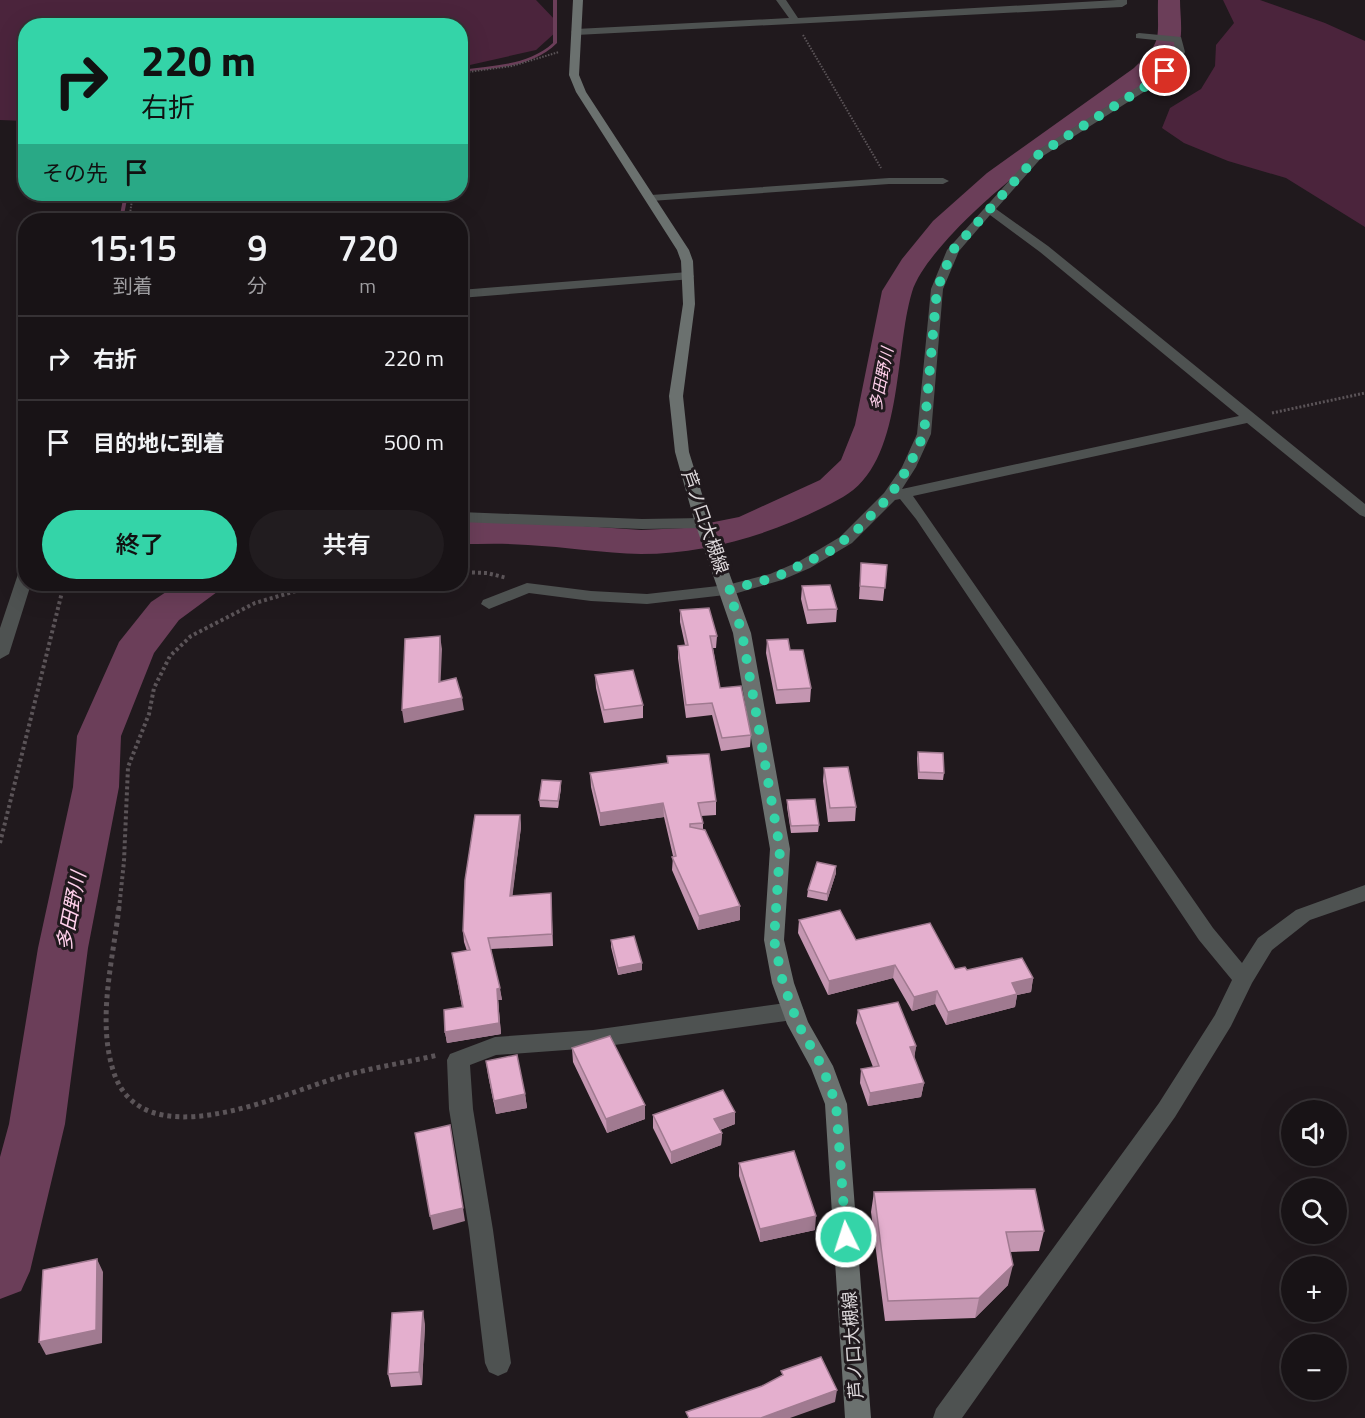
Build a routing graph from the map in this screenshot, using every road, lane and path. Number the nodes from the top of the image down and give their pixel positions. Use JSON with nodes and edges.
{"nodes":[{"id":1,"x":578,"y":0,"type":"edge"},
{"id":2,"x":781,"y":0,"type":"edge"},
{"id":3,"x":1122,"y":0,"type":"edge"},
{"id":4,"x":794,"y":20,"type":"junction"},
{"id":5,"x":576,"y":32,"type":"junction"},
{"id":6,"x":1139,"y":36,"type":"dead end"},
{"id":7,"x":575,"y":49,"type":"junction"},
{"id":8,"x":468,"y":72,"type":"edge"},
{"id":9,"x":889,"y":181,"type":"junction"},
{"id":10,"x":943,"y":181,"type":"dead end"},
{"id":11,"x":651,"y":198,"type":"junction"},
{"id":12,"x":989,"y":209,"type":"junction"},
{"id":13,"x":688,"y":276,"type":"junction"},
{"id":14,"x":468,"y":293,"type":"edge"},
{"id":15,"x":1365,"y":393,"type":"edge"},
{"id":16,"x":1250,"y":418,"type":"junction"},
{"id":17,"x":897,"y":494,"type":"junction"},
{"id":18,"x":1365,"y":512,"type":"edge"},
{"id":19,"x":468,"y":517,"type":"edge"},
{"id":20,"x":703,"y":523,"type":"junction"},
{"id":21,"x":468,"y":572,"type":"edge"},
{"id":22,"x":522,"y":589,"type":"junction"},
{"id":23,"x":729,"y":590,"type":"junction"},
{"id":24,"x":20,"y":591,"type":"edge"},
{"id":25,"x":62,"y":591,"type":"edge"},
{"id":26,"x":296,"y":591,"type":"edge"},
{"id":27,"x":489,"y":604,"type":"dead end"},
{"id":28,"x":0,"y":654,"type":"edge"},
{"id":29,"x":0,"y":843,"type":"edge"},
{"id":30,"x":1365,"y":893,"type":"edge"},
{"id":31,"x":1243,"y":978,"type":"junction"},
{"id":32,"x":793,"y":1011,"type":"junction"},
{"id":33,"x":458,"y":1060,"type":"junction"},
{"id":34,"x":498,"y":1363,"type":"dead end"},
{"id":35,"x":858,"y":1418,"type":"edge"},
{"id":36,"x":946,"y":1418,"type":"edge"}],
"edges":[{"from":1,"to":5,"type":"main road","name":"芦ノ口大槻線"},
{"from":2,"to":4,"type":"street"},
{"from":3,"to":4,"type":"street"},
{"from":4,"to":5,"type":"street"},
{"from":4,"to":9,"type":"path"},
{"from":5,"to":7,"type":"main road","name":"芦ノ口大槻線"},
{"from":6,"to":12,"type":"street"},
{"from":7,"to":8,"type":"path"},
{"from":7,"to":11,"type":"main road","name":"芦ノ口大槻線"},
{"from":9,"to":10,"type":"street"},
{"from":9,"to":11,"type":"street"},
{"from":11,"to":13,"type":"main road","name":"芦ノ口大槻線"},
{"from":12,"to":16,"type":"street"},
{"from":12,"to":17,"type":"street"},
{"from":13,"to":14,"type":"street"},
{"from":13,"to":20,"type":"main road","name":"芦ノ口大槻線"},
{"from":15,"to":16,"type":"path"},
{"from":16,"to":17,"type":"street"},
{"from":16,"to":18,"type":"street"},
{"from":17,"to":23,"type":"street"},
{"from":17,"to":31,"type":"street"},
{"from":19,"to":20,"type":"street"},
{"from":20,"to":23,"type":"main road","name":"芦ノ口大槻線"},
{"from":21,"to":22,"type":"path"},
{"from":22,"to":23,"type":"street"},
{"from":22,"to":27,"type":"street"},
{"from":23,"to":32,"type":"main road","name":"芦ノ口大槻線"},
{"from":24,"to":28,"type":"street"},
{"from":25,"to":29,"type":"path"},
{"from":26,"to":33,"type":"path"},
{"from":30,"to":31,"type":"street"},
{"from":31,"to":36,"type":"street"},
{"from":32,"to":33,"type":"street"},
{"from":32,"to":35,"type":"main road","name":"芦ノ口大槻線"},
{"from":33,"to":34,"type":"street"}]}
